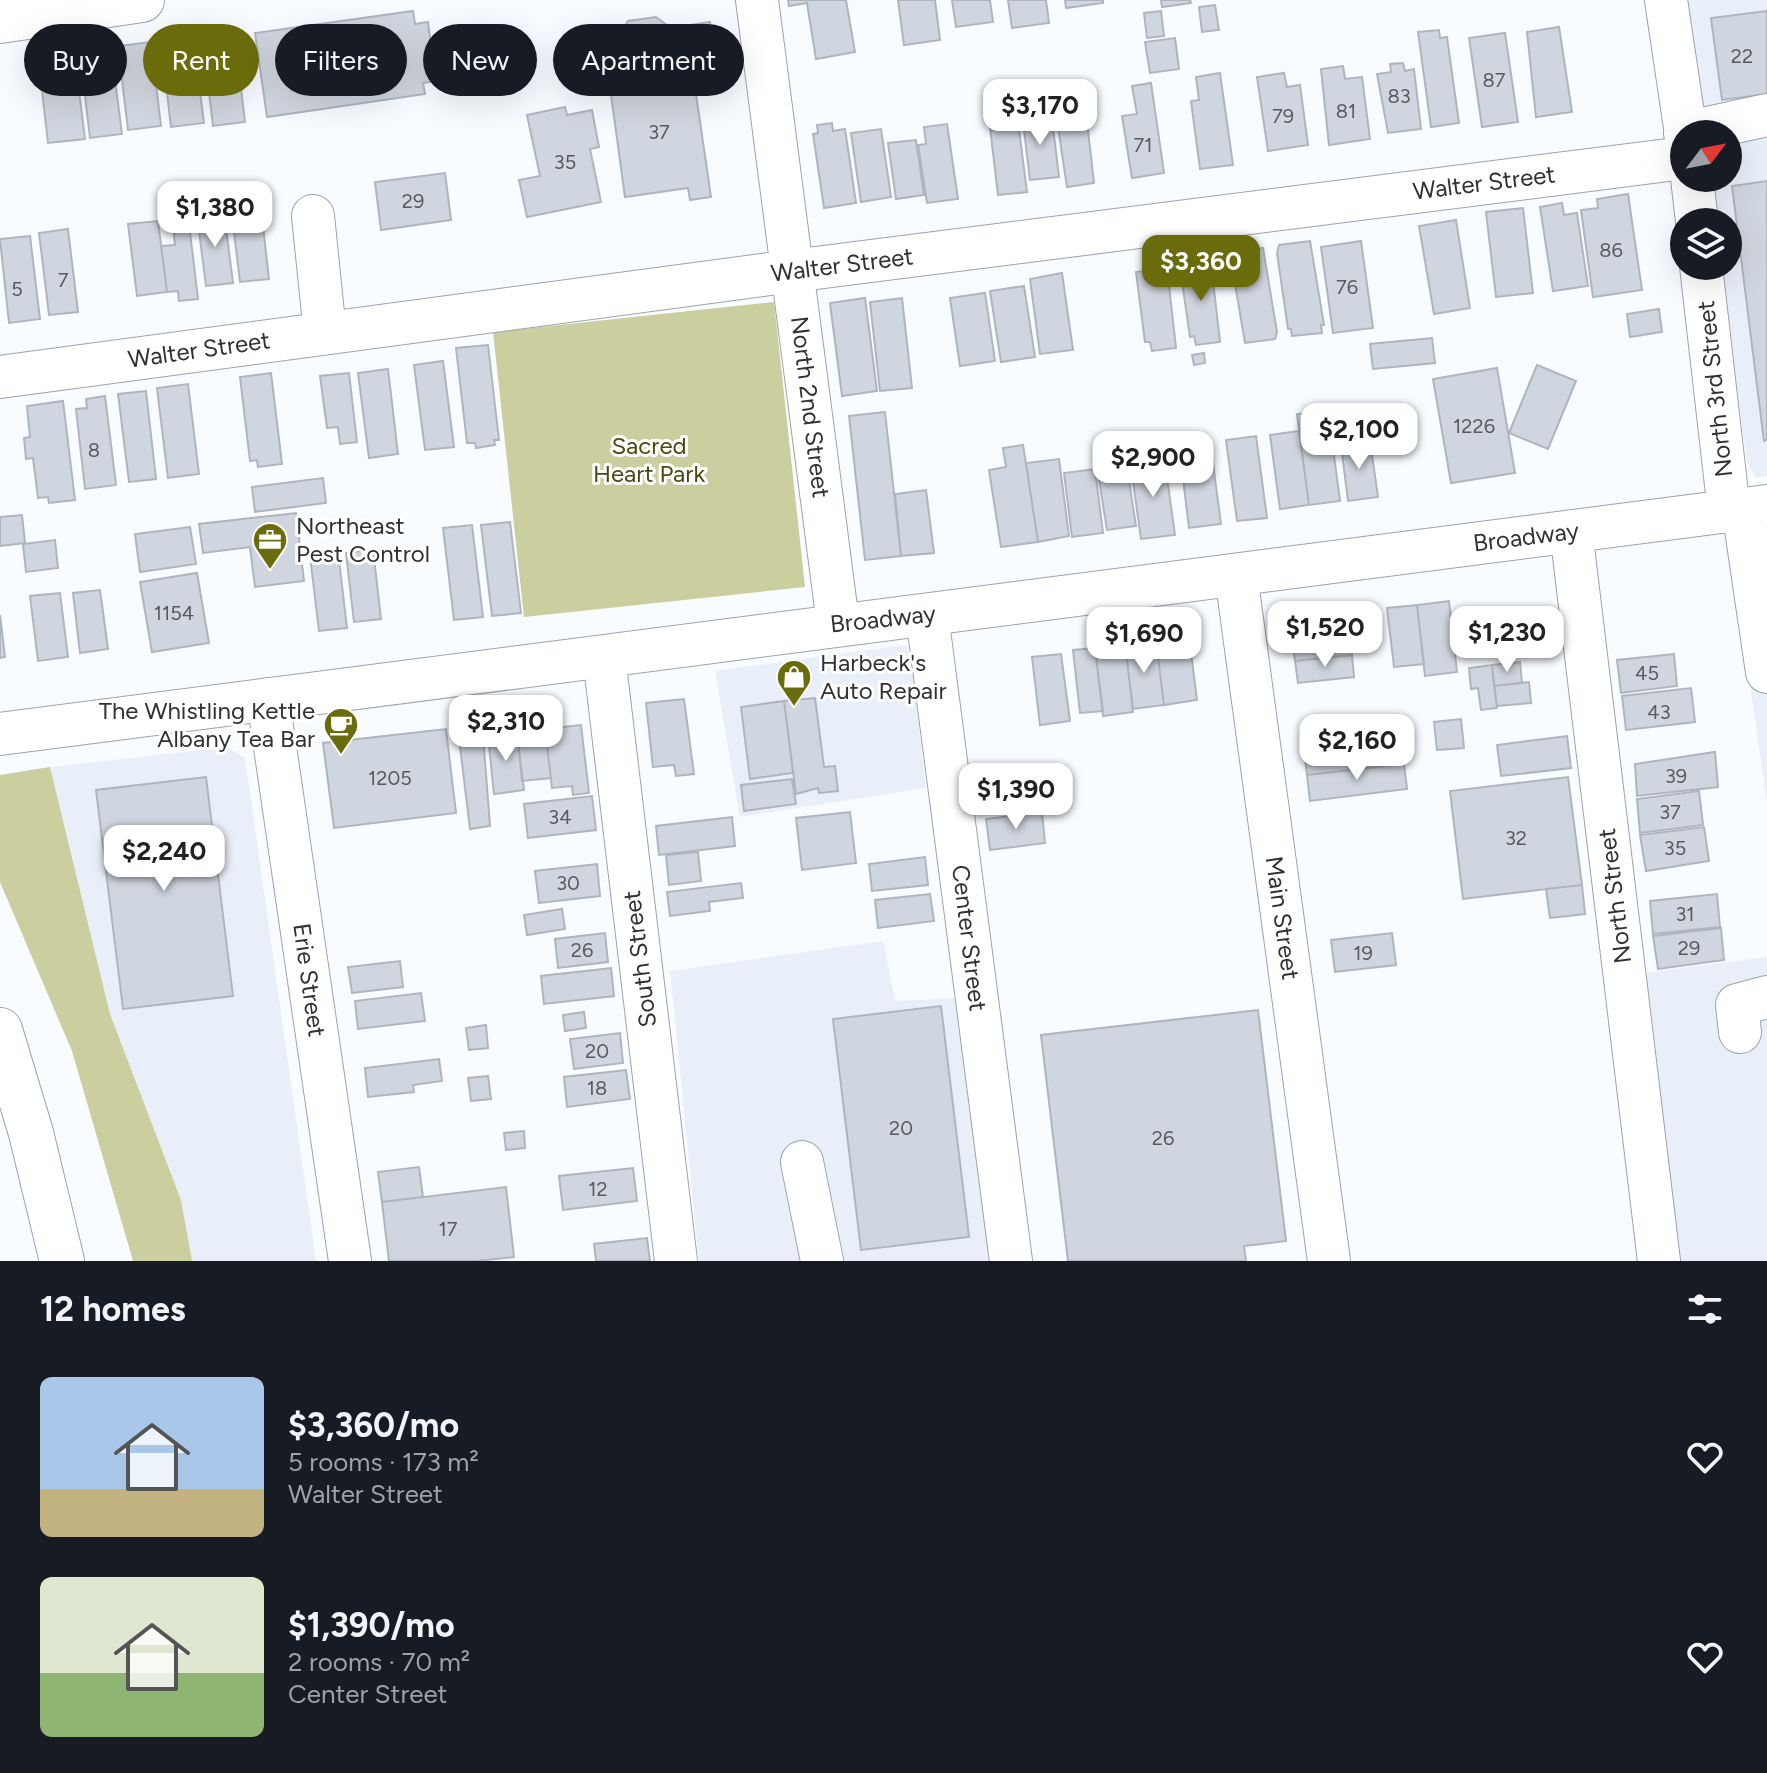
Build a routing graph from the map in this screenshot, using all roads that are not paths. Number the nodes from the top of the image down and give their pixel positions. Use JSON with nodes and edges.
{"nodes":[{"id":1,"x":142,"y":0,"type":"edge"},
{"id":2,"x":757,"y":0,"type":"edge"},
{"id":3,"x":1666,"y":0,"type":"edge"},
{"id":4,"x":0,"y":21,"type":"edge"},
{"id":5,"x":1767,"y":115,"type":"edge"},
{"id":6,"x":1684,"y":120,"type":"edge"},
{"id":7,"x":1742,"y":121,"type":"edge"},
{"id":8,"x":1670,"y":160,"type":"edge"},
{"id":9,"x":313,"y":216,"type":"dead end"},
{"id":10,"x":792,"y":271,"type":"junction"},
{"id":11,"x":1704,"y":280,"type":"edge"},
{"id":12,"x":325,"y":333,"type":"junction"},
{"id":13,"x":0,"y":377,"type":"edge"},
{"id":14,"x":1746,"y":509,"type":"edge"},
{"id":15,"x":1571,"y":531,"type":"junction"},
{"id":16,"x":1236,"y":575,"type":"junction"},
{"id":17,"x":927,"y":615,"type":"junction"},
{"id":18,"x":838,"y":623,"type":"junction"},
{"id":19,"x":604,"y":657,"type":"junction"},
{"id":20,"x":1767,"y":672,"type":"edge"},
{"id":21,"x":268,"y":699,"type":"junction"},
{"id":22,"x":0,"y":734,"type":"edge"},
{"id":23,"x":1767,"y":997,"type":"edge"},
{"id":24,"x":0,"y":1030,"type":"edge"},
{"id":25,"x":1740,"y":1032,"type":"dead end"},
{"id":26,"x":802,"y":1162,"type":"dead end"},
{"id":27,"x":62,"y":1261,"type":"edge"},
{"id":28,"x":350,"y":1261,"type":"edge"},
{"id":29,"x":676,"y":1261,"type":"edge"},
{"id":30,"x":822,"y":1261,"type":"edge"},
{"id":31,"x":1011,"y":1261,"type":"edge"},
{"id":32,"x":1329,"y":1261,"type":"edge"},
{"id":33,"x":1659,"y":1261,"type":"edge"}],
"edges":[{"from":1,"to":4,"type":"main road"},
{"from":2,"to":10,"type":"street","name":"North 2nd Street"},
{"from":3,"to":6,"type":"street"},
{"from":5,"to":7,"type":"street"},
{"from":8,"to":10,"type":"street","name":"Walter Street"},
{"from":9,"to":12,"type":"street"},
{"from":10,"to":12,"type":"street","name":"Walter Street"},
{"from":10,"to":18,"type":"street","name":"North 2nd Street"},
{"from":11,"to":14,"type":"street","name":"North 3rd Street"},
{"from":12,"to":13,"type":"street","name":"Walter Street"},
{"from":14,"to":15,"type":"street","name":"Broadway"},
{"from":14,"to":20,"type":"street","name":"North 3rd Street"},
{"from":15,"to":16,"type":"street","name":"Broadway"},
{"from":15,"to":33,"type":"street","name":"North Street"},
{"from":16,"to":17,"type":"street","name":"Broadway"},
{"from":16,"to":32,"type":"street","name":"Main Street"},
{"from":17,"to":18,"type":"street","name":"Broadway"},
{"from":17,"to":31,"type":"street","name":"Center Street"},
{"from":18,"to":19,"type":"street","name":"Broadway"},
{"from":19,"to":21,"type":"street","name":"Broadway"},
{"from":19,"to":29,"type":"street","name":"South Street"},
{"from":21,"to":22,"type":"street","name":"Broadway"},
{"from":21,"to":28,"type":"street","name":"Erie Street"},
{"from":23,"to":25,"type":"street"},
{"from":24,"to":27,"type":"main road"},
{"from":26,"to":30,"type":"street"}]}
